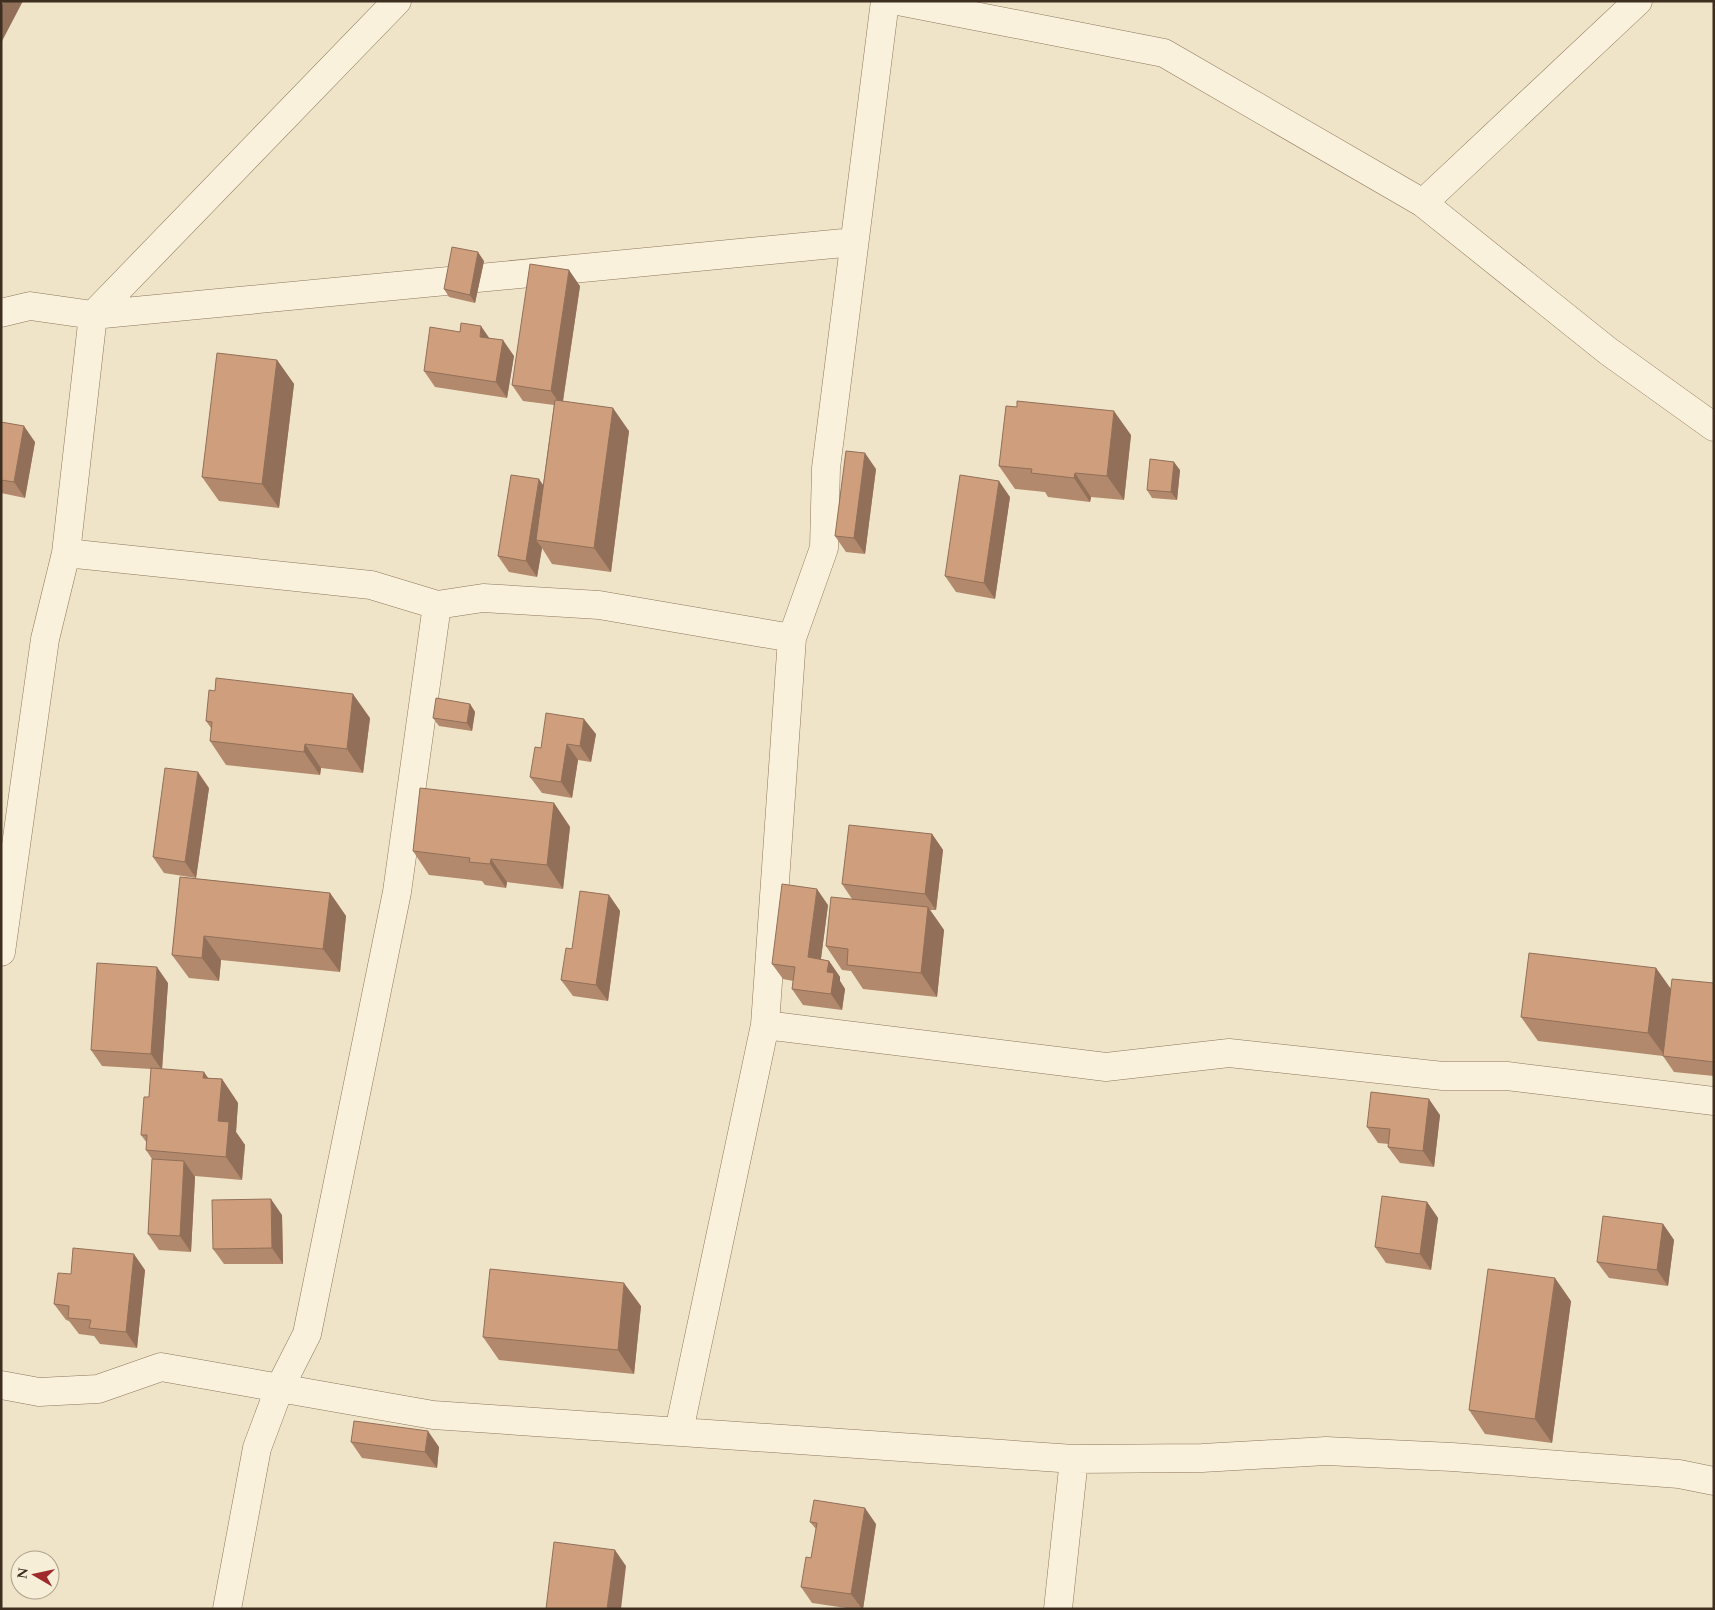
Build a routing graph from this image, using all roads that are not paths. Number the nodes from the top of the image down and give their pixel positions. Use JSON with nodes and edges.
{"nodes":[{"id":1,"x":396,"y":1,"type":"edge"},
{"id":2,"x":885,"y":1,"type":"edge"},
{"id":3,"x":898,"y":1,"type":"edge"},
{"id":4,"x":1638,"y":1,"type":"edge"},
{"id":5,"x":1423,"y":203,"type":"junction"},
{"id":6,"x":854,"y":242,"type":"junction"},
{"id":7,"x":1,"y":312,"type":"edge"},
{"id":8,"x":93,"y":315,"type":"junction"},
{"id":9,"x":1714,"y":427,"type":"edge"},
{"id":10,"x":66,"y":552,"type":"junction"},
{"id":11,"x":436,"y":605,"type":"junction"},
{"id":12,"x":792,"y":638,"type":"junction"},
{"id":13,"x":1,"y":952,"type":"edge"},
{"id":14,"x":765,"y":1025,"type":"junction"},
{"id":15,"x":1714,"y":1101,"type":"edge"},
{"id":16,"x":1,"y":1385,"type":"edge"},
{"id":17,"x":279,"y":1389,"type":"junction"},
{"id":18,"x":679,"y":1431,"type":"junction"},
{"id":19,"x":1074,"y":1459,"type":"junction"},
{"id":20,"x":1714,"y":1481,"type":"edge"},
{"id":21,"x":227,"y":1609,"type":"edge"},
{"id":22,"x":1058,"y":1609,"type":"edge"}],
"edges":[{"from":1,"to":8,"type":"street"},
{"from":2,"to":6,"type":"street"},
{"from":3,"to":5,"type":"street"},
{"from":4,"to":5,"type":"street"},
{"from":5,"to":9,"type":"street"},
{"from":6,"to":8,"type":"street"},
{"from":6,"to":12,"type":"street"},
{"from":7,"to":8,"type":"street"},
{"from":8,"to":10,"type":"street"},
{"from":10,"to":11,"type":"street"},
{"from":10,"to":13,"type":"street"},
{"from":11,"to":12,"type":"street"},
{"from":11,"to":17,"type":"street"},
{"from":12,"to":14,"type":"street"},
{"from":14,"to":15,"type":"street"},
{"from":14,"to":18,"type":"street"},
{"from":16,"to":17,"type":"street"},
{"from":17,"to":18,"type":"street"},
{"from":17,"to":21,"type":"street"},
{"from":18,"to":19,"type":"street"},
{"from":19,"to":20,"type":"street"},
{"from":19,"to":22,"type":"street"}]}
